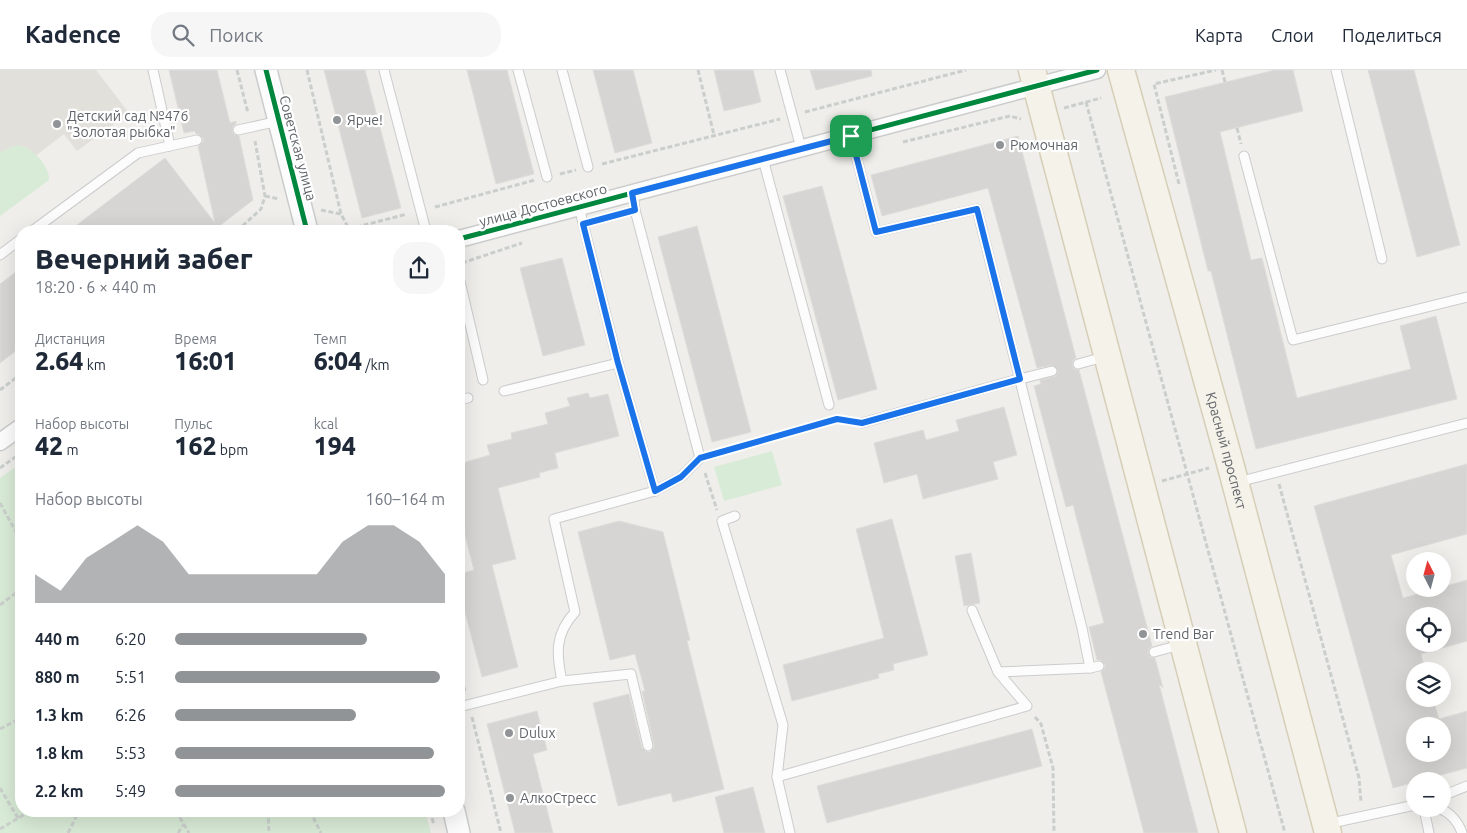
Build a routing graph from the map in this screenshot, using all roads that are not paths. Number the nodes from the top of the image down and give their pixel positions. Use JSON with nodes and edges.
{"nodes":[{"id":1,"x":153,"y":70,"type":"edge"},
{"id":2,"x":266,"y":70,"type":"edge"},
{"id":3,"x":384,"y":70,"type":"edge"},
{"id":4,"x":518,"y":70,"type":"edge"},
{"id":5,"x":562,"y":70,"type":"edge"},
{"id":6,"x":780,"y":70,"type":"edge"},
{"id":7,"x":1097,"y":70,"type":"edge"},
{"id":8,"x":1121,"y":70,"type":"edge"},
{"id":9,"x":1336,"y":70,"type":"edge"},
{"id":10,"x":1034,"y":78,"type":"edge"},
{"id":11,"x":279,"y":121,"type":"junction"},
{"id":12,"x":238,"y":130,"type":"dead end"},
{"id":13,"x":851,"y":136,"type":"junction"},
{"id":14,"x":197,"y":140,"type":"dead end"},
{"id":15,"x":170,"y":146,"type":"junction"},
{"id":16,"x":801,"y":148,"type":"junction"},
{"id":17,"x":1244,"y":156,"type":"dead end"},
{"id":18,"x":762,"y":159,"type":"junction"},
{"id":19,"x":588,"y":167,"type":"road end"},
{"id":20,"x":547,"y":177,"type":"road end"},
{"id":21,"x":632,"y":193,"type":"junction"},
{"id":22,"x":580,"y":207,"type":"junction"},
{"id":23,"x":40,"y":225,"type":"edge"},
{"id":24,"x":305,"y":225,"type":"edge"},
{"id":25,"x":424,"y":225,"type":"edge"},
{"id":26,"x":465,"y":237,"type":"edge"},
{"id":27,"x":15,"y":244,"type":"edge"},
{"id":28,"x":0,"y":255,"type":"edge"},
{"id":29,"x":1382,"y":259,"type":"dead end"},
{"id":30,"x":1467,"y":298,"type":"edge"},
{"id":31,"x":465,"y":303,"type":"edge"},
{"id":32,"x":1107,"y":357,"type":"junction"},
{"id":33,"x":618,"y":363,"type":"junction"},
{"id":34,"x":1078,"y":364,"type":"dead end"},
{"id":35,"x":1052,"y":371,"type":"dead end"},
{"id":36,"x":1020,"y":379,"type":"junction"},
{"id":37,"x":483,"y":380,"type":"dead end"},
{"id":38,"x":504,"y":391,"type":"dead end"},
{"id":39,"x":829,"y":405,"type":"dead end"},
{"id":40,"x":862,"y":423,"type":"road end"},
{"id":41,"x":1467,"y":423,"type":"edge"},
{"id":42,"x":15,"y":431,"type":"edge"},
{"id":43,"x":0,"y":442,"type":"edge"},
{"id":44,"x":1232,"y":473,"type":"junction"},
{"id":45,"x":655,"y":491,"type":"junction"},
{"id":46,"x":736,"y":516,"type":"dead end"},
{"id":47,"x":972,"y":610,"type":"dead end"},
{"id":48,"x":1183,"y":644,"type":"junction"},
{"id":49,"x":1154,"y":652,"type":"dead end"},
{"id":50,"x":998,"y":672,"type":"junction"},
{"id":51,"x":562,"y":681,"type":"junction"},
{"id":52,"x":465,"y":706,"type":"edge"},
{"id":53,"x":648,"y":746,"type":"dead end"},
{"id":54,"x":777,"y":777,"type":"junction"},
{"id":55,"x":1467,"y":786,"type":"edge"},
{"id":56,"x":1451,"y":792,"type":"edge"},
{"id":57,"x":1406,"y":807,"type":"edge"},
{"id":58,"x":455,"y":817,"type":"edge"},
{"id":59,"x":1426,"y":817,"type":"edge"},
{"id":60,"x":1451,"y":817,"type":"edge"},
{"id":61,"x":1327,"y":829,"type":"edge"},
{"id":62,"x":459,"y":833,"type":"edge"},
{"id":63,"x":790,"y":833,"type":"edge"},
{"id":64,"x":1233,"y":833,"type":"edge"},
{"id":65,"x":1429,"y":833,"type":"edge"},
{"id":66,"x":1462,"y":833,"type":"edge"}],
"edges":[{"from":1,"to":15,"type":"lane"},
{"from":2,"to":11,"type":"street","name":"Советская улица"},
{"from":3,"to":25,"type":"lane"},
{"from":4,"to":20,"type":"lane"},
{"from":5,"to":19,"type":"lane"},
{"from":6,"to":16,"type":"lane"},
{"from":7,"to":10,"type":"street","name":"улица Достоевского"},
{"from":8,"to":44,"type":"main road","name":"Красный проспект"},
{"from":9,"to":29,"type":"lane"},
{"from":10,"to":13,"type":"street","name":"улица Достоевского"},
{"from":10,"to":32,"type":"main road"},
{"from":11,"to":12,"type":"lane"},
{"from":11,"to":24,"type":"street","name":"Советская улица"},
{"from":13,"to":16,"type":"street","name":"улица Достоевского"},
{"from":13,"to":36,"type":"lane"},
{"from":14,"to":15,"type":"lane"},
{"from":15,"to":23,"type":"lane"},
{"from":16,"to":18,"type":"street","name":"улица Достоевского"},
{"from":17,"to":30,"type":"lane"},
{"from":18,"to":21,"type":"street","name":"улица Достоевского"},
{"from":18,"to":39,"type":"lane"},
{"from":21,"to":22,"type":"street","name":"улица Достоевского"},
{"from":21,"to":45,"type":"lane"},
{"from":22,"to":26,"type":"street","name":"улица Достоевского"},
{"from":22,"to":33,"type":"lane"},
{"from":27,"to":28,"type":"lane"},
{"from":31,"to":37,"type":"lane"},
{"from":32,"to":34,"type":"lane"},
{"from":32,"to":48,"type":"main road"},
{"from":33,"to":38,"type":"lane"},
{"from":33,"to":45,"type":"lane"},
{"from":35,"to":36,"type":"lane"},
{"from":36,"to":40,"type":"lane"},
{"from":36,"to":50,"type":"lane"},
{"from":41,"to":44,"type":"lane"},
{"from":42,"to":43,"type":"street"},
{"from":44,"to":61,"type":"main road","name":"Красный проспект"},
{"from":45,"to":51,"type":"lane"},
{"from":46,"to":54,"type":"lane"},
{"from":47,"to":50,"type":"lane"},
{"from":48,"to":49,"type":"lane"},
{"from":48,"to":64,"type":"main road"},
{"from":50,"to":54,"type":"lane"},
{"from":51,"to":52,"type":"lane"},
{"from":51,"to":53,"type":"lane"},
{"from":54,"to":63,"type":"lane"},
{"from":55,"to":56,"type":"lane"},
{"from":57,"to":61,"type":"lane"},
{"from":58,"to":62,"type":"street"},
{"from":59,"to":65,"type":"lane"},
{"from":60,"to":66,"type":"lane"}]}
